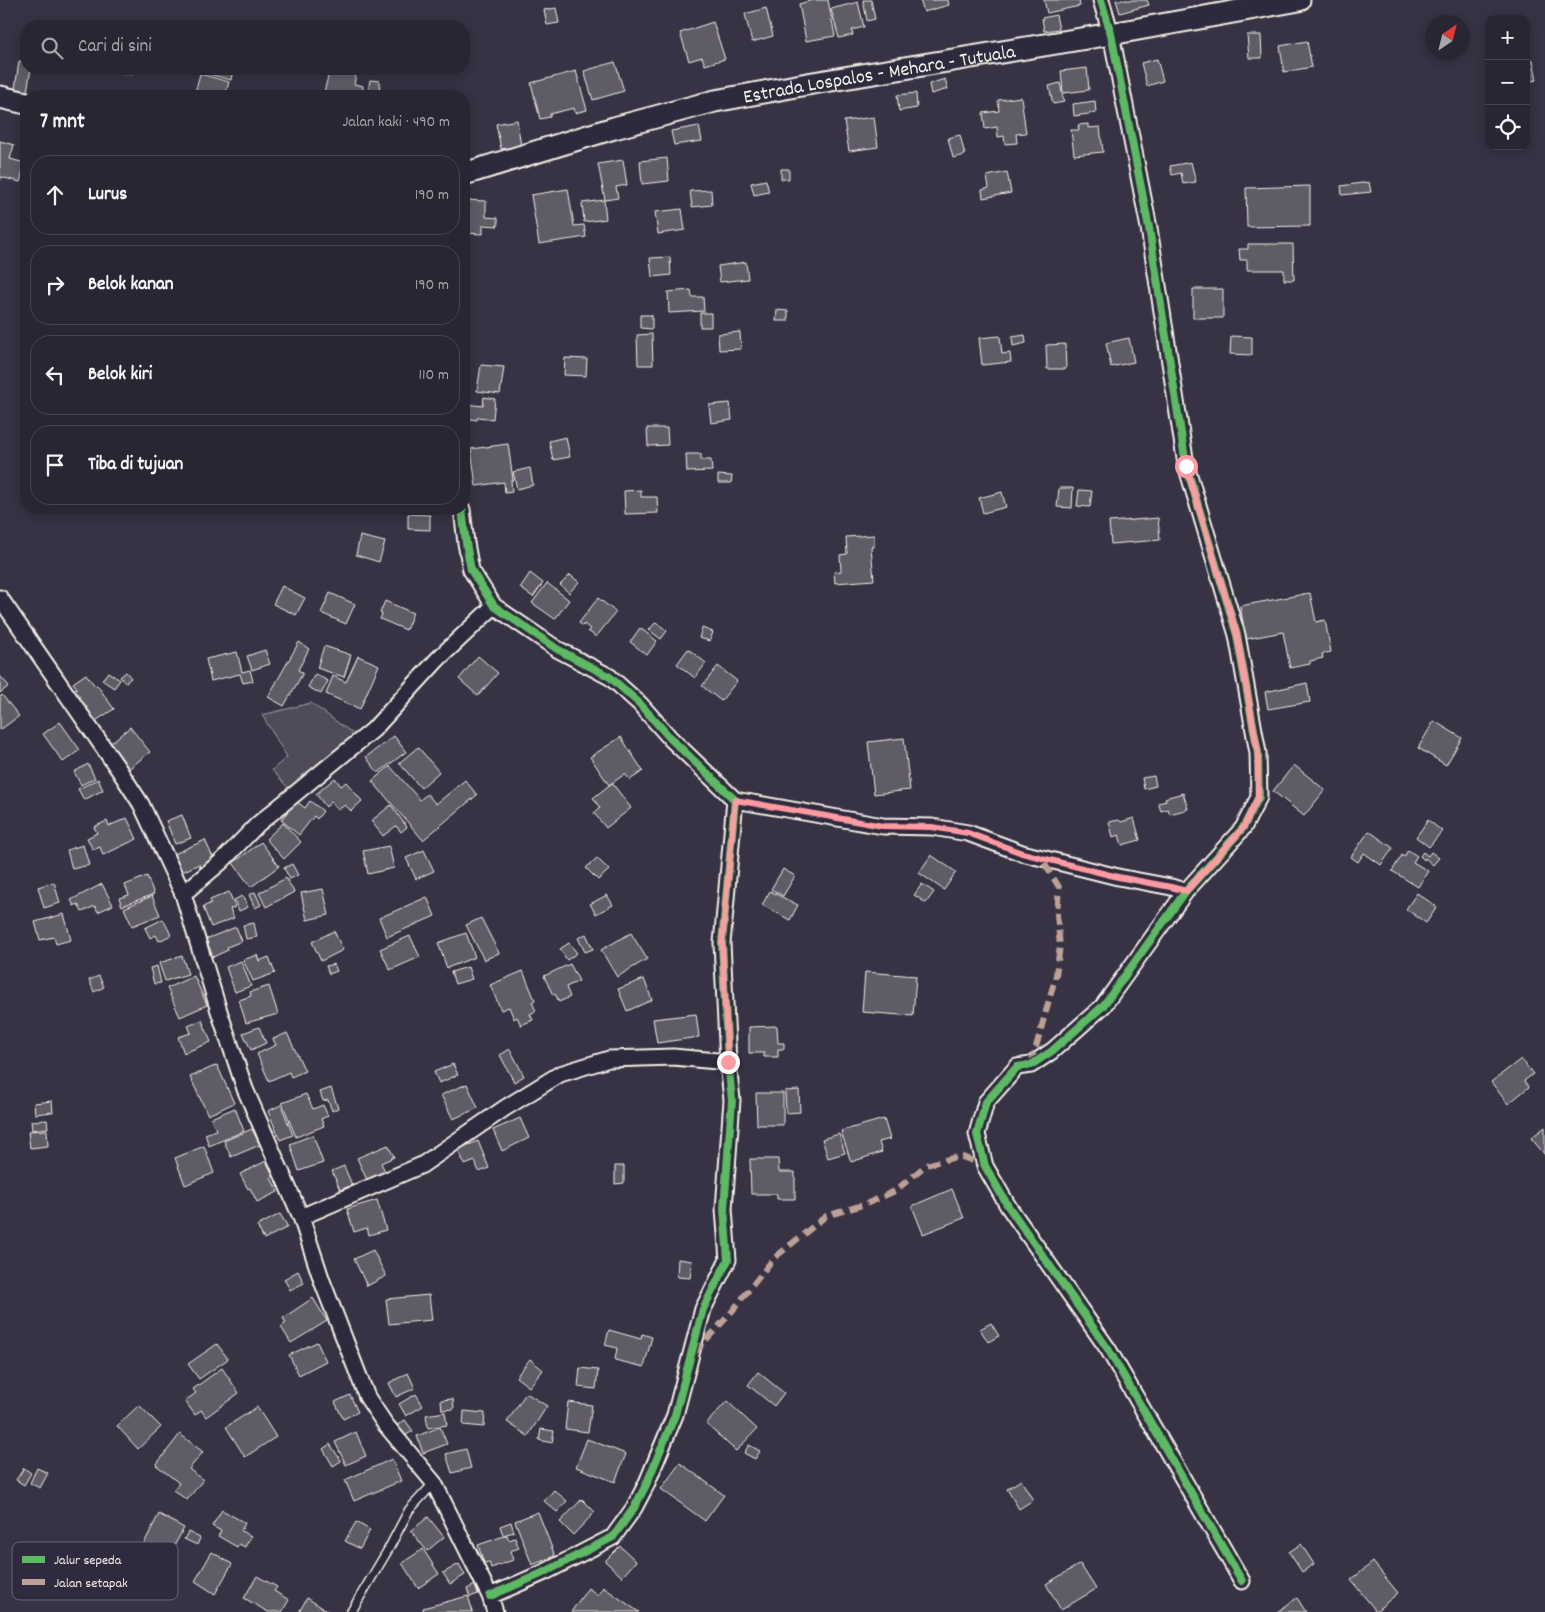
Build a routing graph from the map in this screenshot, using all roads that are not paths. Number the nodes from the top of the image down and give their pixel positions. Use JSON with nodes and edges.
{"nodes":[{"id":1,"x":1102,"y":0,"type":"edge"},
{"id":2,"x":1299,"y":0,"type":"edge"},
{"id":3,"x":1111,"y":34,"type":"junction"},
{"id":4,"x":0,"y":97,"type":"edge"},
{"id":5,"x":20,"y":102,"type":"edge"},
{"id":6,"x":470,"y":172,"type":"edge"},
{"id":7,"x":463,"y":515,"type":"edge"},
{"id":8,"x":0,"y":598,"type":"edge"},
{"id":9,"x":494,"y":606,"type":"junction"},
{"id":10,"x":735,"y":800,"type":"junction"},
{"id":11,"x":1186,"y":891,"type":"junction"},
{"id":12,"x":184,"y":894,"type":"junction"},
{"id":13,"x":728,"y":1062,"type":"junction"},
{"id":14,"x":301,"y":1217,"type":"junction"},
{"id":15,"x":434,"y":1483,"type":"junction"},
{"id":16,"x":1242,"y":1580,"type":"dead end"},
{"id":17,"x":490,"y":1596,"type":"junction"},
{"id":18,"x":351,"y":1612,"type":"edge"},
{"id":19,"x":495,"y":1612,"type":"edge"}],
"edges":[{"from":1,"to":3,"type":"street"},
{"from":2,"to":3,"type":"main road","name":"Estrada Lospalos - Mehara - Tutuala"},
{"from":3,"to":6,"type":"main road","name":"Estrada Lospalos - Mehara - Tutuala"},
{"from":3,"to":11,"type":"street"},
{"from":4,"to":5,"type":"main road"},
{"from":7,"to":9,"type":"street"},
{"from":8,"to":12,"type":"street"},
{"from":9,"to":10,"type":"street"},
{"from":9,"to":12,"type":"street"},
{"from":10,"to":11,"type":"street"},
{"from":10,"to":13,"type":"street"},
{"from":11,"to":16,"type":"street"},
{"from":12,"to":14,"type":"street"},
{"from":13,"to":14,"type":"street"},
{"from":13,"to":17,"type":"street"},
{"from":14,"to":15,"type":"street"},
{"from":15,"to":17,"type":"street"},
{"from":15,"to":18,"type":"lane"},
{"from":17,"to":19,"type":"street"}]}
